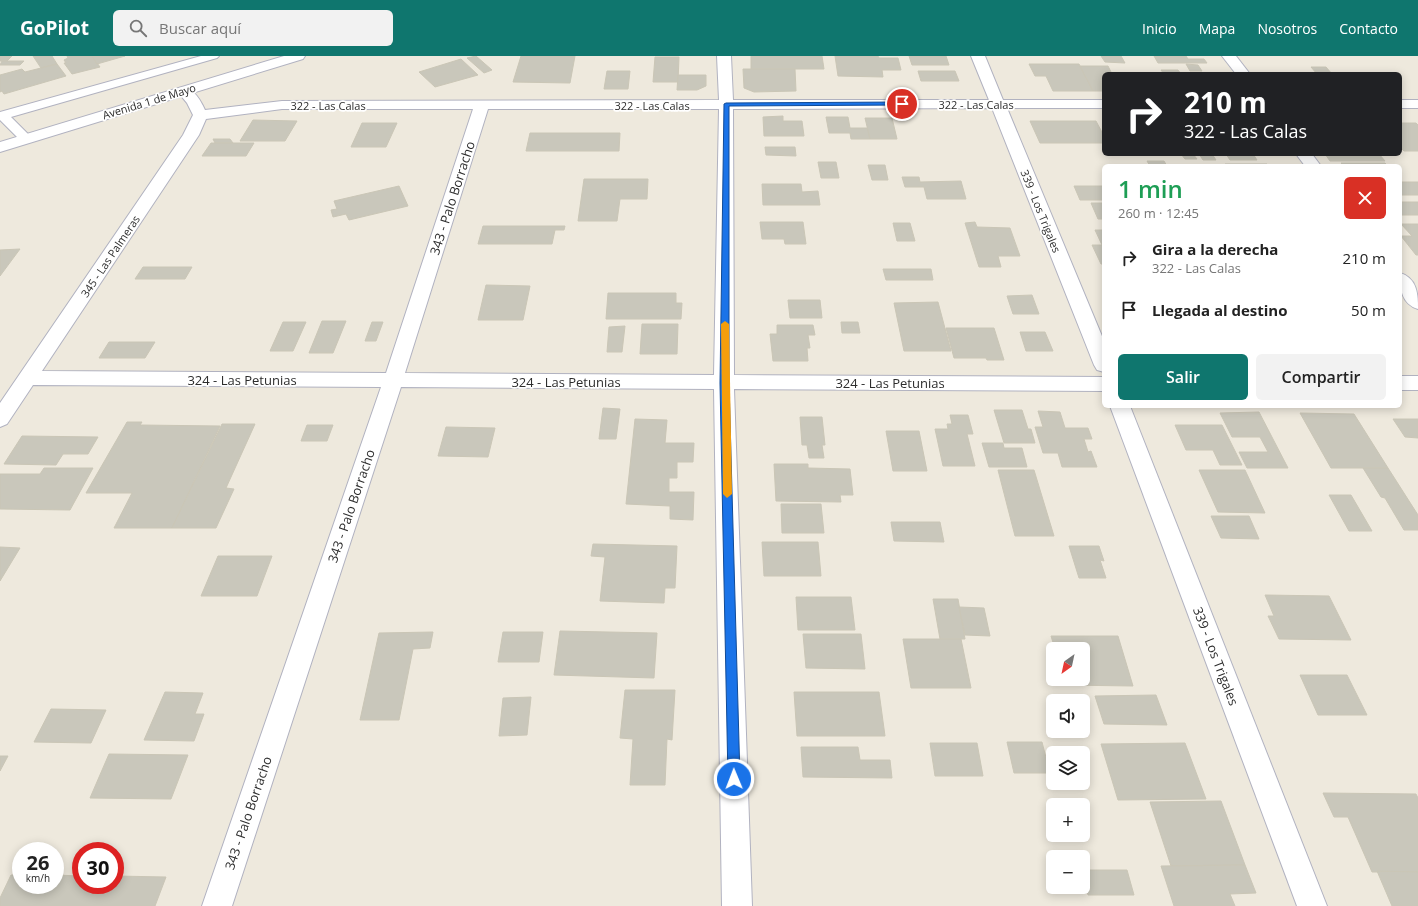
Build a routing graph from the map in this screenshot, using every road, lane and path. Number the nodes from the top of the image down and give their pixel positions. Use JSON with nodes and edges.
{"nodes":[{"id":1,"x":213,"y":56,"type":"edge"},
{"id":2,"x":298,"y":56,"type":"edge"},
{"id":3,"x":724,"y":56,"type":"edge"},
{"id":4,"x":978,"y":56,"type":"edge"},
{"id":5,"x":1229,"y":56,"type":"edge"},
{"id":6,"x":1241,"y":72,"type":"edge"},
{"id":7,"x":184,"y":91,"type":"junction"},
{"id":8,"x":726,"y":104,"type":"junction"},
{"id":9,"x":997,"y":104,"type":"junction"},
{"id":10,"x":1102,"y":104,"type":"edge"},
{"id":11,"x":1402,"y":104,"type":"edge"},
{"id":12,"x":1418,"y":104,"type":"edge"},
{"id":13,"x":482,"y":105,"type":"junction"},
{"id":14,"x":200,"y":115,"type":"junction"},
{"id":15,"x":2,"y":116,"type":"edge"},
{"id":16,"x":26,"y":139,"type":"junction"},
{"id":17,"x":0,"y":147,"type":"edge"},
{"id":18,"x":1402,"y":283,"type":"edge"},
{"id":19,"x":1418,"y":303,"type":"edge"},
{"id":20,"x":1102,"y":360,"type":"edge"},
{"id":21,"x":28,"y":378,"type":"junction"},
{"id":22,"x":394,"y":381,"type":"junction"},
{"id":23,"x":724,"y":383,"type":"junction"},
{"id":24,"x":1418,"y":383,"type":"edge"},
{"id":25,"x":1102,"y":384,"type":"edge"},
{"id":26,"x":1402,"y":384,"type":"edge"},
{"id":27,"x":1121,"y":408,"type":"edge"},
{"id":28,"x":0,"y":419,"type":"edge"},
{"id":29,"x":217,"y":906,"type":"edge"},
{"id":30,"x":737,"y":906,"type":"edge"},
{"id":31,"x":1312,"y":906,"type":"edge"}],
"edges":[{"from":1,"to":15,"type":"lane"},
{"from":2,"to":7,"type":"street","name":"Avenida 1 de Mayo"},
{"from":3,"to":8,"type":"street"},
{"from":4,"to":9,"type":"street","name":"339 - Los Trigales"},
{"from":5,"to":6,"type":"street"},
{"from":7,"to":14,"type":"street"},
{"from":7,"to":16,"type":"street","name":"Avenida 1 de Mayo"},
{"from":8,"to":9,"type":"street","name":"322 - Las Calas"},
{"from":8,"to":13,"type":"street","name":"322 - Las Calas"},
{"from":8,"to":23,"type":"street"},
{"from":9,"to":10,"type":"street","name":"322 - Las Calas"},
{"from":9,"to":20,"type":"street","name":"339 - Los Trigales"},
{"from":11,"to":12,"type":"street"},
{"from":13,"to":14,"type":"street","name":"322 - Las Calas"},
{"from":13,"to":22,"type":"street","name":"343 - Palo Borracho"},
{"from":14,"to":21,"type":"street","name":"345 - Las Palmeras"},
{"from":15,"to":16,"type":"lane"},
{"from":16,"to":17,"type":"street","name":"Avenida 1 de Mayo"},
{"from":18,"to":19,"type":"street"},
{"from":21,"to":22,"type":"street","name":"324 - Las Petunias"},
{"from":21,"to":28,"type":"street","name":"345 - Las Palmeras"},
{"from":22,"to":23,"type":"street","name":"324 - Las Petunias"},
{"from":22,"to":29,"type":"street","name":"343 - Palo Borracho"},
{"from":23,"to":25,"type":"street","name":"324 - Las Petunias"},
{"from":23,"to":30,"type":"street"},
{"from":24,"to":26,"type":"street"},
{"from":27,"to":31,"type":"street","name":"339 - Los Trigales"}]}
